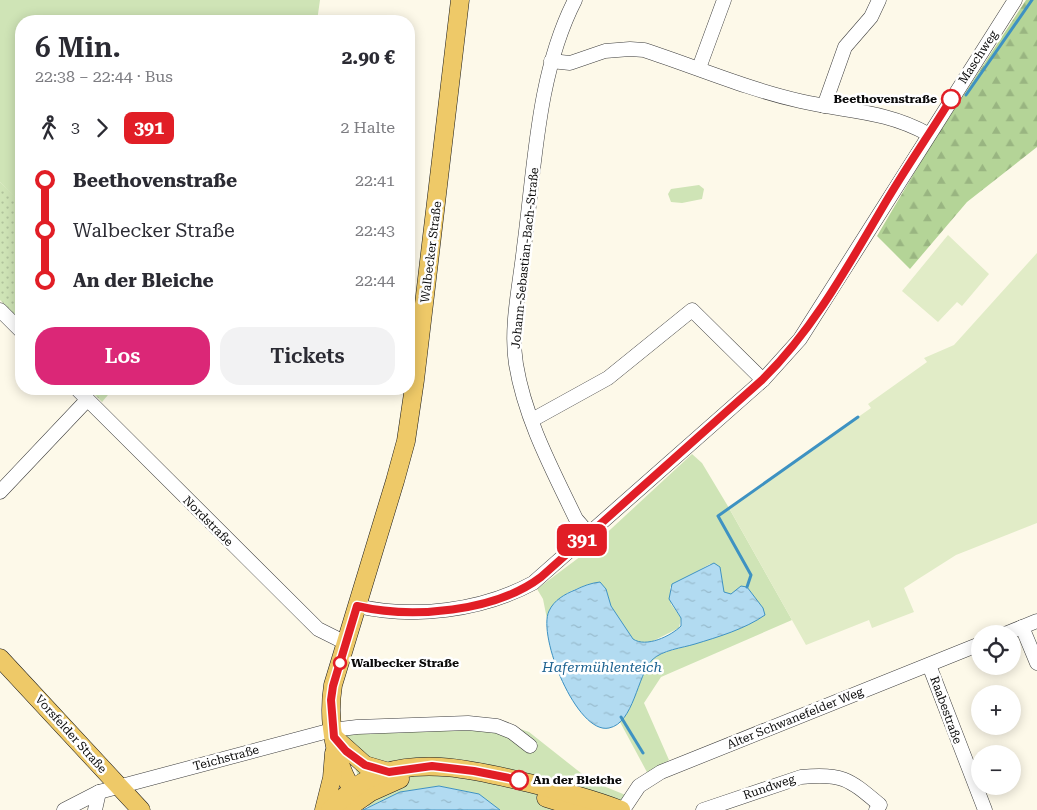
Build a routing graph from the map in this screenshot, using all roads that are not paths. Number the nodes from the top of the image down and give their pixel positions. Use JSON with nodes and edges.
{"nodes":[{"id":1,"x":460,"y":0,"type":"edge"},
{"id":2,"x":575,"y":0,"type":"edge"},
{"id":3,"x":724,"y":0,"type":"edge"},
{"id":4,"x":879,"y":0,"type":"edge"},
{"id":5,"x":1015,"y":0,"type":"edge"},
{"id":6,"x":552,"y":61,"type":"junction"},
{"id":7,"x":698,"y":68,"type":"junction"},
{"id":8,"x":824,"y":106,"type":"junction"},
{"id":9,"x":928,"y":134,"type":"junction"},
{"id":10,"x":0,"y":310,"type":"edge"},
{"id":11,"x":15,"y":325,"type":"edge"},
{"id":12,"x":415,"y":379,"type":"edge"},
{"id":13,"x":762,"y":380,"type":"junction"},
{"id":14,"x":82,"y":395,"type":"edge"},
{"id":15,"x":413,"y":395,"type":"edge"},
{"id":16,"x":87,"y":400,"type":"junction"},
{"id":17,"x":532,"y":420,"type":"junction"},
{"id":18,"x":0,"y":492,"type":"edge"},
{"id":19,"x":589,"y":534,"type":"junction"},
{"id":20,"x":357,"y":606,"type":"junction"},
{"id":21,"x":1037,"y":621,"type":"edge"},
{"id":22,"x":1022,"y":627,"type":"joint"},
{"id":23,"x":346,"y":643,"type":"junction"},
{"id":24,"x":971,"y":648,"type":"edge"},
{"id":25,"x":0,"y":658,"type":"edge"},
{"id":26,"x":1037,"y":663,"type":"edge"},
{"id":27,"x":929,"y":666,"type":"junction"},
{"id":28,"x":333,"y":734,"type":"junction"},
{"id":29,"x":530,"y":746,"type":"dead end"},
{"id":30,"x":389,"y":772,"type":"junction"},
{"id":31,"x":120,"y":787,"type":"junction"},
{"id":32,"x":99,"y":792,"type":"junction"},
{"id":33,"x":352,"y":800,"type":"edge"},
{"id":34,"x":881,"y":808,"type":"edge"},
{"id":35,"x":64,"y":810,"type":"edge"},
{"id":36,"x":95,"y":810,"type":"edge"},
{"id":37,"x":141,"y":810,"type":"edge"},
{"id":38,"x":324,"y":810,"type":"edge"},
{"id":39,"x":330,"y":810,"type":"edge"},
{"id":40,"x":586,"y":810,"type":"edge"},
{"id":41,"x":622,"y":810,"type":"edge"},
{"id":42,"x":704,"y":810,"type":"edge"},
{"id":43,"x":985,"y":810,"type":"edge"}],
"edges":[{"from":1,"to":12,"type":"main road","name":"Walbecker Straße"},
{"from":2,"to":6,"type":"street","name":"Johann-Sebastian-Bach-Straße"},
{"from":3,"to":7,"type":"street"},
{"from":4,"to":8,"type":"street"},
{"from":5,"to":9,"type":"street","name":"Maschweg"},
{"from":6,"to":7,"type":"street"},
{"from":6,"to":17,"type":"street","name":"Johann-Sebastian-Bach-Straße"},
{"from":7,"to":8,"type":"street"},
{"from":8,"to":9,"type":"street"},
{"from":9,"to":13,"type":"street","name":"Maschweg"},
{"from":10,"to":11,"type":"street"},
{"from":13,"to":17,"type":"street"},
{"from":13,"to":19,"type":"street","name":"Maschweg"},
{"from":14,"to":16,"type":"street","name":"Nordstraße"},
{"from":15,"to":20,"type":"main road","name":"Walbecker Straße"},
{"from":16,"to":18,"type":"street"},
{"from":16,"to":23,"type":"street","name":"Nordstraße"},
{"from":17,"to":19,"type":"street","name":"Johann-Sebastian-Bach-Straße"},
{"from":19,"to":20,"type":"street","name":"Maschweg"},
{"from":20,"to":23,"type":"main road","name":"Walbecker Straße"},
{"from":21,"to":22,"type":"street"},
{"from":22,"to":26,"type":"street"},
{"from":23,"to":28,"type":"main road","name":"Walbecker Straße"},
{"from":24,"to":27,"type":"street","name":"Alter Schwanefelder Weg"},
{"from":25,"to":31,"type":"main road","name":"Vorsfelder Straße"},
{"from":27,"to":41,"type":"street","name":"Alter Schwanefelder Weg"},
{"from":27,"to":43,"type":"street","name":"Raabestraße"},
{"from":28,"to":29,"type":"street"},
{"from":28,"to":30,"type":"main road"},
{"from":28,"to":31,"type":"street","name":"Teichstraße"},
{"from":28,"to":33,"type":"main road","name":"Walbecker Straße"},
{"from":28,"to":38,"type":"main road"},
{"from":30,"to":33,"type":"main road"},
{"from":30,"to":41,"type":"main road"},
{"from":31,"to":32,"type":"street","name":"Teichstraße"},
{"from":31,"to":37,"type":"main road","name":"Vorsfelder Straße"},
{"from":32,"to":35,"type":"street","name":"Teichstraße"},
{"from":32,"to":36,"type":"street"},
{"from":33,"to":39,"type":"main road"},
{"from":33,"to":40,"type":"main road"},
{"from":34,"to":42,"type":"street","name":"Rundweg"}]}
